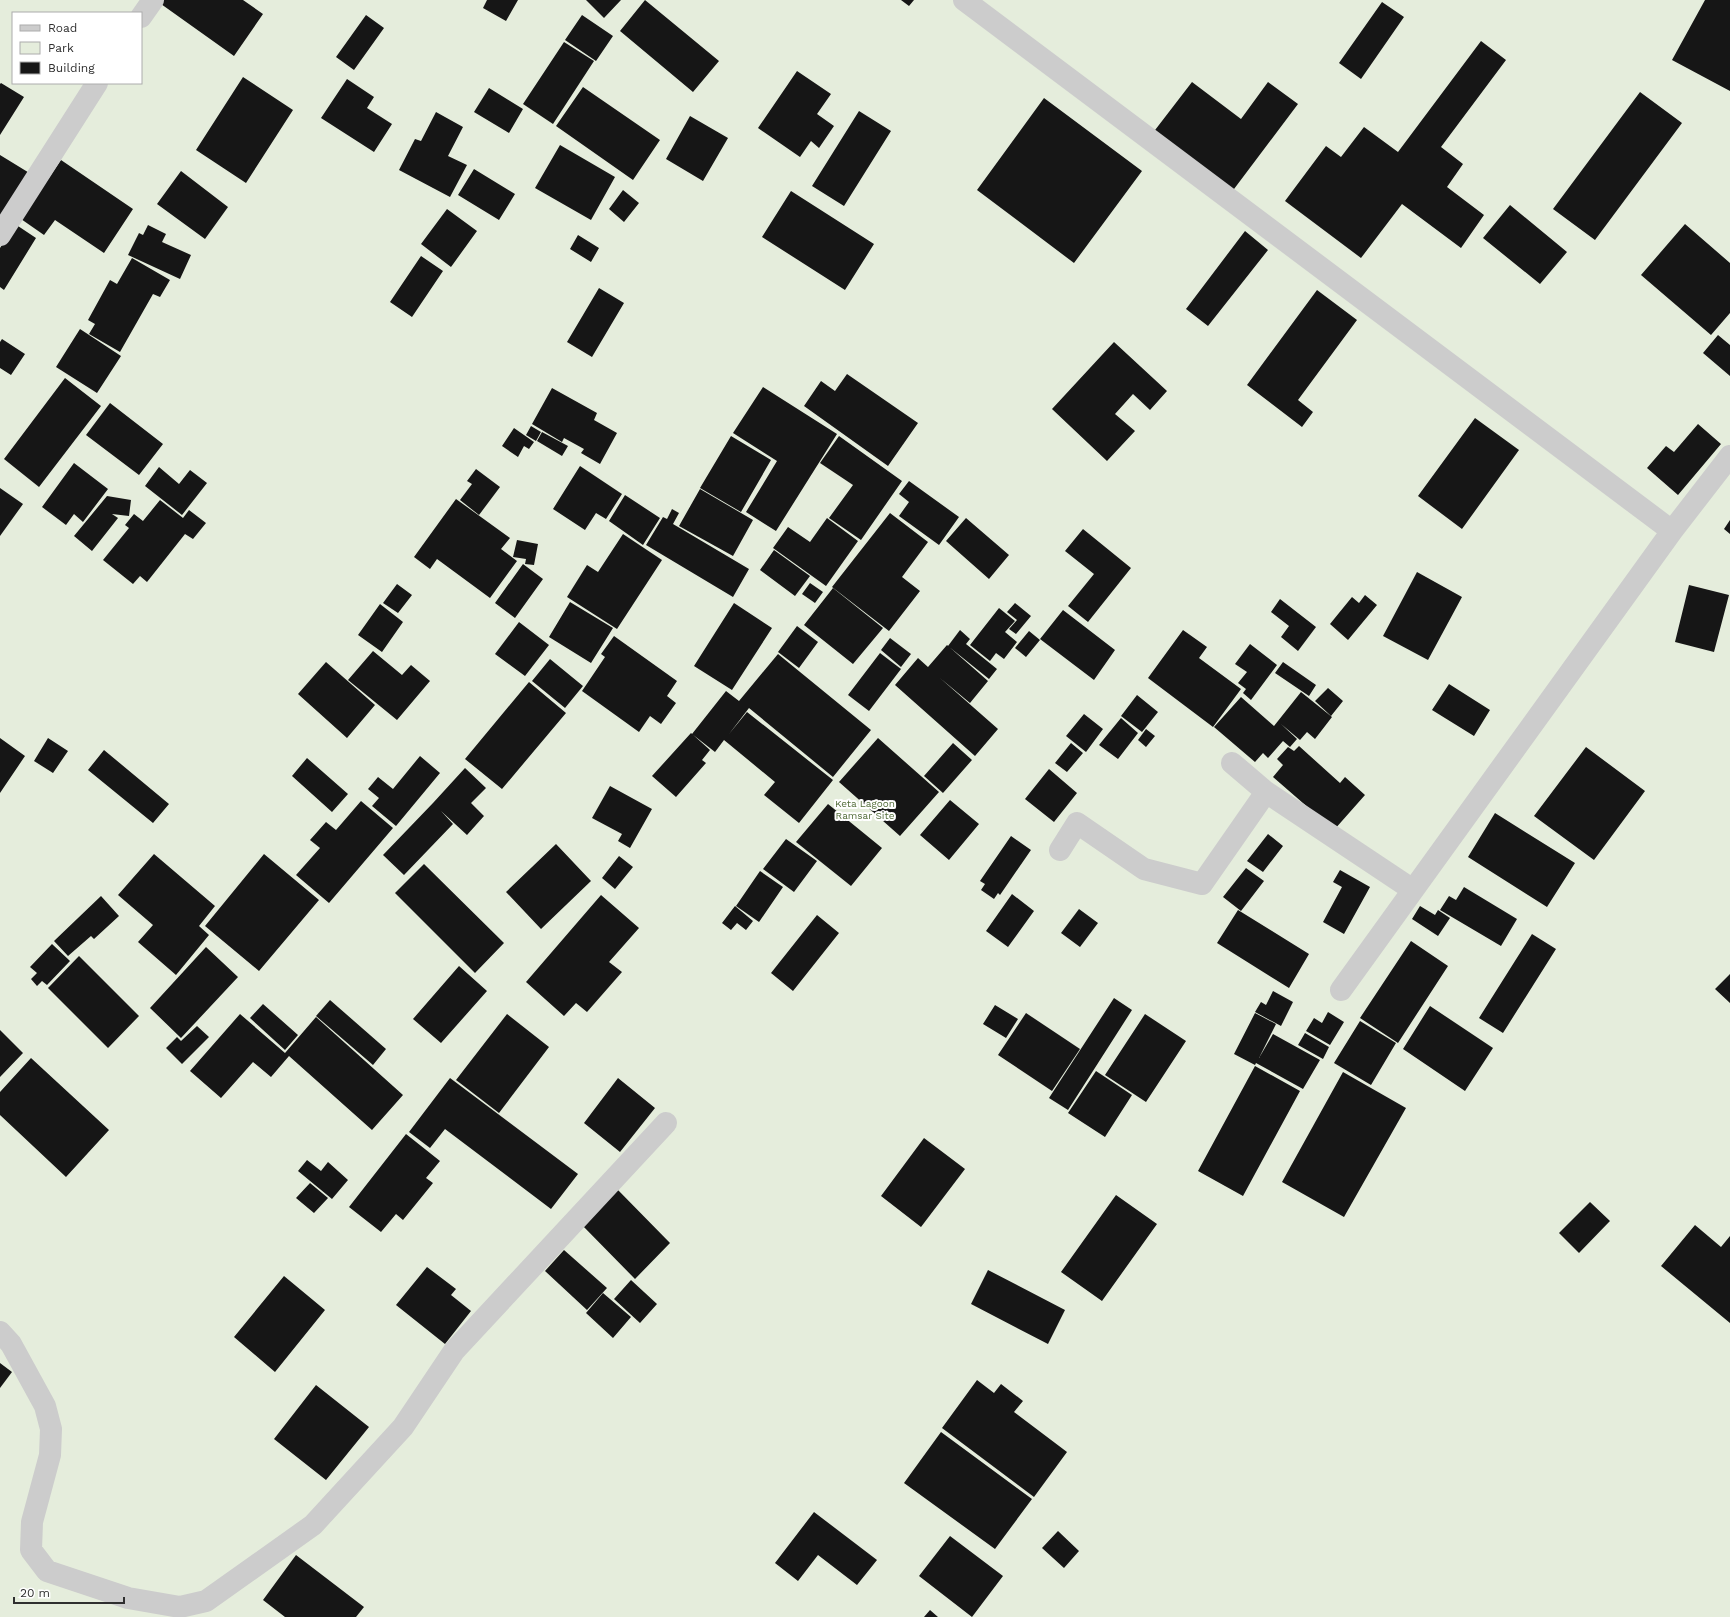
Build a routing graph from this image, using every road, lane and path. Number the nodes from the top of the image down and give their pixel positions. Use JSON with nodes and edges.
{"nodes":[{"id":1,"x":152,"y":0,"type":"edge"},
{"id":2,"x":964,"y":0,"type":"edge"},
{"id":3,"x":142,"y":15,"type":"edge"},
{"id":4,"x":96,"y":84,"type":"edge"},
{"id":5,"x":0,"y":235,"type":"edge"},
{"id":6,"x":1730,"y":456,"type":"edge"},
{"id":7,"x":1672,"y":531,"type":"junction"},
{"id":8,"x":1232,"y":762,"type":"dead end"},
{"id":9,"x":1266,"y":792,"type":"junction"},
{"id":10,"x":1060,"y":850,"type":"dead end"},
{"id":11,"x":1413,"y":890,"type":"junction"},
{"id":12,"x":1341,"y":990,"type":"dead end"},
{"id":13,"x":666,"y":1123,"type":"dead end"},
{"id":14,"x":0,"y":1332,"type":"edge"}],
"edges":[{"from":1,"to":3,"type":"street"},
{"from":2,"to":7,"type":"street"},
{"from":4,"to":5,"type":"street"},
{"from":6,"to":7,"type":"street"},
{"from":7,"to":11,"type":"street"},
{"from":8,"to":9,"type":"street"},
{"from":9,"to":10,"type":"street"},
{"from":9,"to":11,"type":"street"},
{"from":11,"to":12,"type":"street"},
{"from":13,"to":14,"type":"street"}]}
